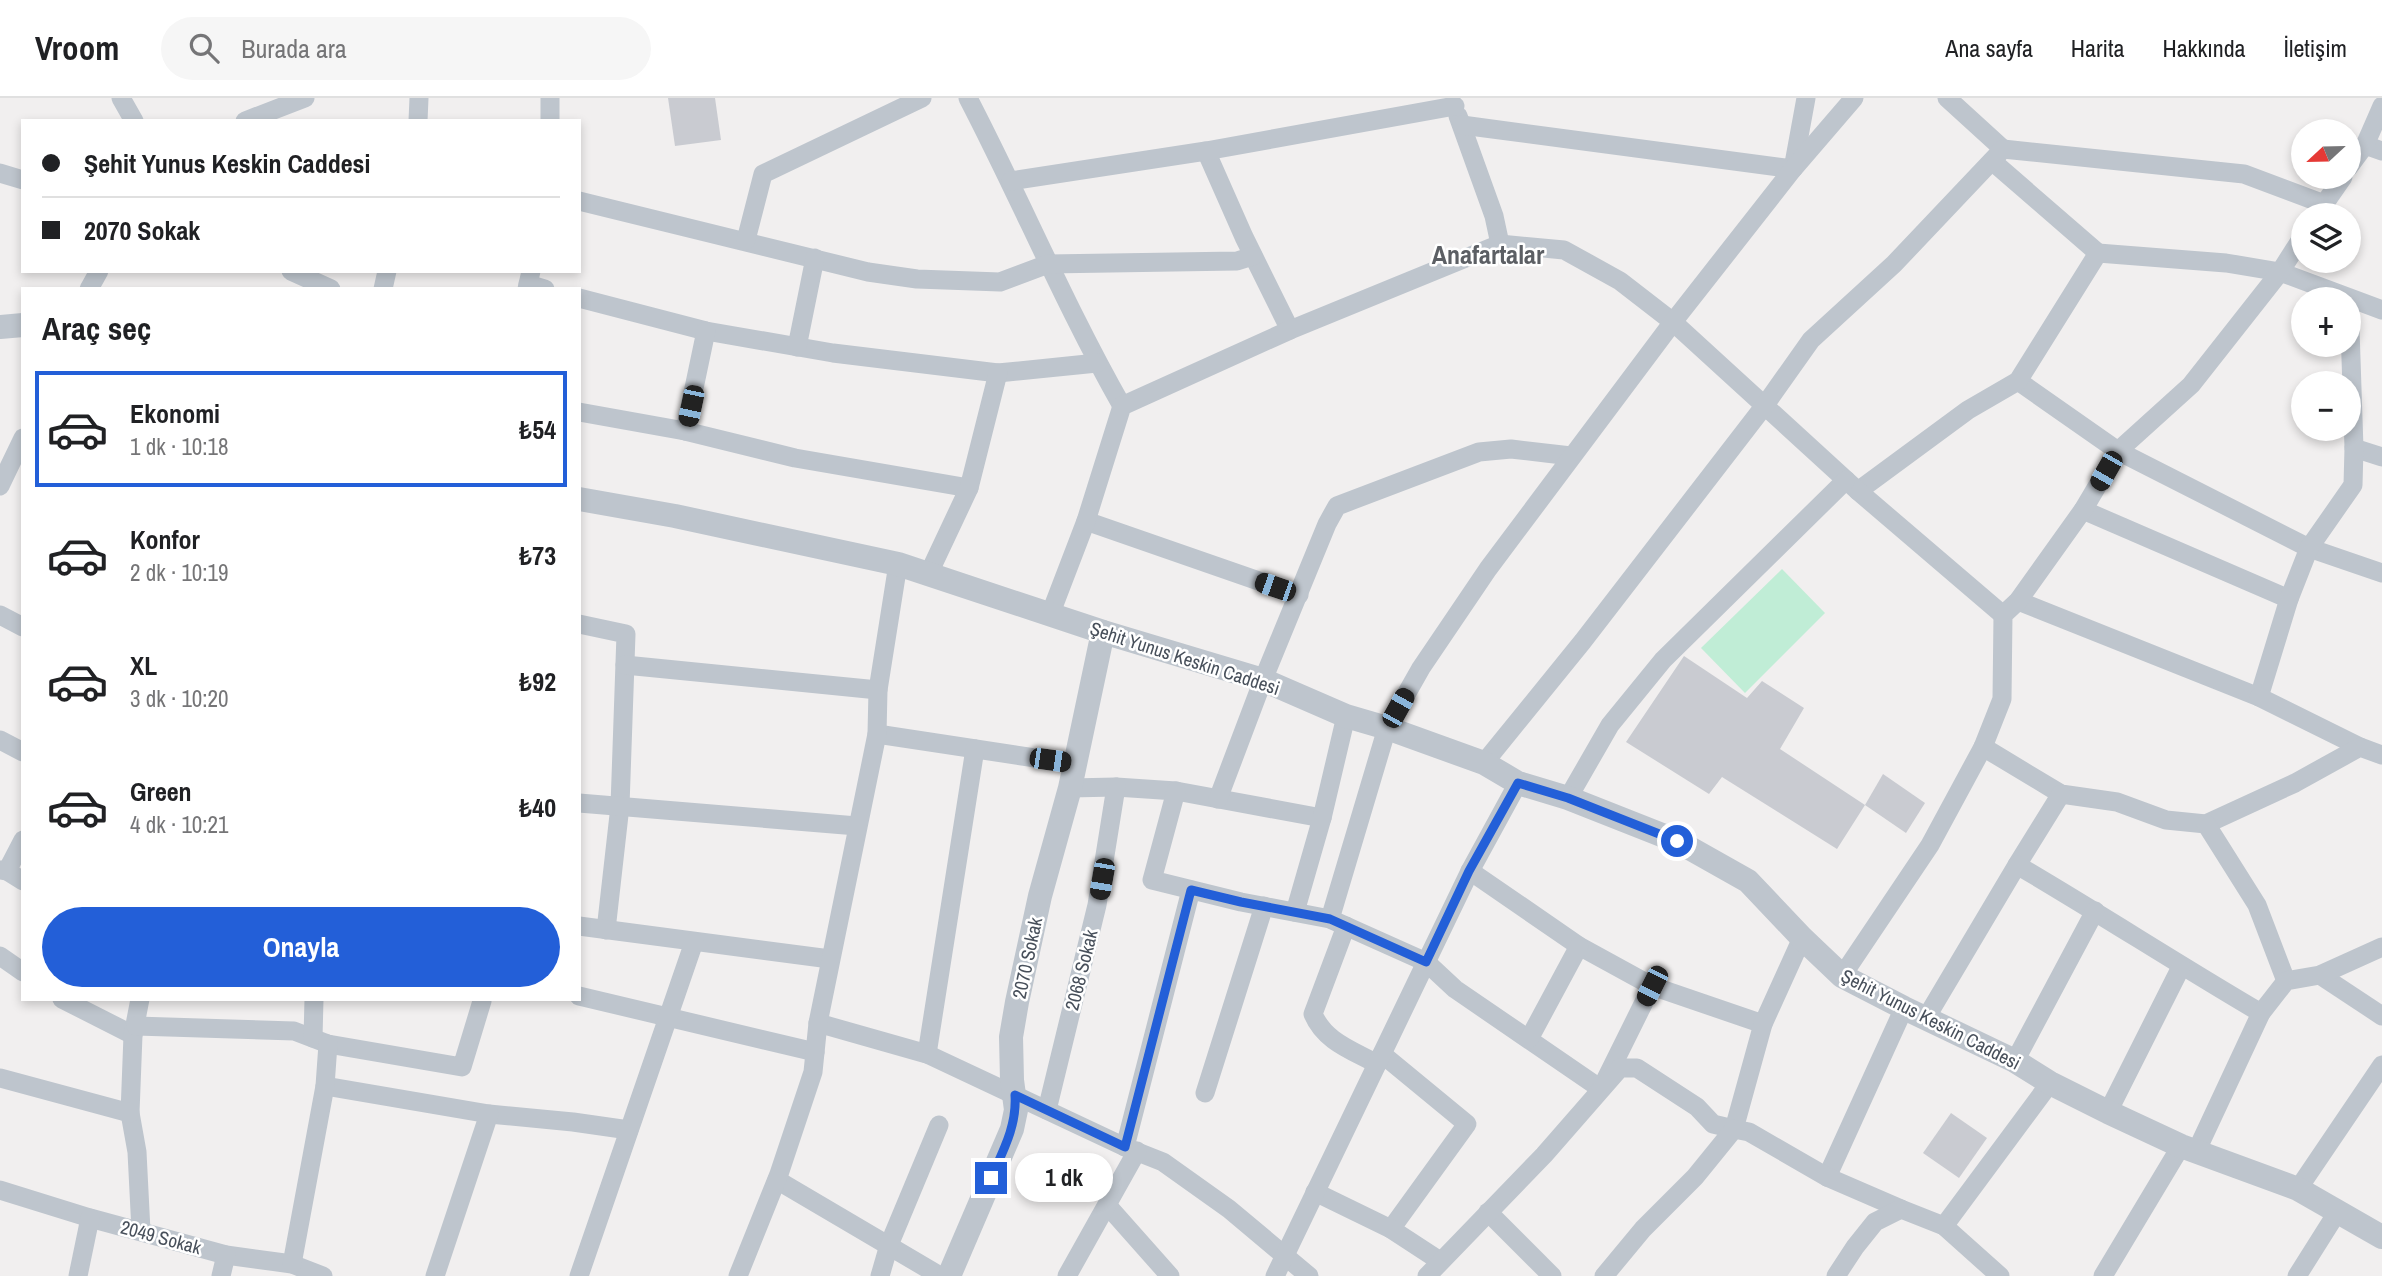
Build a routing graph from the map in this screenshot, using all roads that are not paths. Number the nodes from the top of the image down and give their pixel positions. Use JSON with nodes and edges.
{"nodes":[{"id":1,"x":121,"y":98,"type":"edge"},
{"id":2,"x":305,"y":98,"type":"edge"},
{"id":3,"x":419,"y":98,"type":"edge"},
{"id":4,"x":550,"y":98,"type":"edge"},
{"id":5,"x":922,"y":98,"type":"edge"},
{"id":6,"x":968,"y":98,"type":"edge"},
{"id":7,"x":1806,"y":98,"type":"edge"},
{"id":8,"x":1852,"y":98,"type":"edge"},
{"id":9,"x":1947,"y":98,"type":"edge"},
{"id":10,"x":1456,"y":102,"type":"edge"},
{"id":11,"x":2382,"y":106,"type":"edge"},
{"id":12,"x":280,"y":109,"type":"edge"},
{"id":13,"x":133,"y":119,"type":"edge"},
{"id":14,"x":251,"y":119,"type":"edge"},
{"id":15,"x":418,"y":119,"type":"edge"},
{"id":16,"x":550,"y":119,"type":"edge"},
{"id":17,"x":1462,"y":125,"type":"junction"},
{"id":18,"x":2374,"y":148,"type":"edge"},
{"id":19,"x":1206,"y":151,"type":"junction"},
{"id":20,"x":1998,"y":155,"type":"junction"},
{"id":21,"x":1793,"y":169,"type":"junction"},
{"id":22,"x":0,"y":173,"type":"edge"},
{"id":23,"x":21,"y":179,"type":"edge"},
{"id":24,"x":1011,"y":181,"type":"junction"},
{"id":25,"x":581,"y":201,"type":"edge"},
{"id":26,"x":2305,"y":203,"type":"edge"},
{"id":27,"x":746,"y":240,"type":"junction"},
{"id":28,"x":1500,"y":244,"type":"junction"},
{"id":29,"x":2098,"y":253,"type":"junction"},
{"id":30,"x":2291,"y":255,"type":"edge"},
{"id":31,"x":1253,"y":256,"type":"junction"},
{"id":32,"x":815,"y":258,"type":"junction"},
{"id":33,"x":1048,"y":264,"type":"junction"},
{"id":34,"x":2280,"y":272,"type":"junction"},
{"id":35,"x":295,"y":273,"type":"edge"},
{"id":36,"x":327,"y":287,"type":"edge"},
{"id":37,"x":2318,"y":287,"type":"edge"},
{"id":38,"x":581,"y":299,"type":"edge"},
{"id":39,"x":2361,"y":303,"type":"edge"},
{"id":40,"x":2382,"y":310,"type":"edge"},
{"id":41,"x":1673,"y":322,"type":"junction"},
{"id":42,"x":21,"y":325,"type":"edge"},
{"id":43,"x":0,"y":327,"type":"edge"},
{"id":44,"x":1290,"y":330,"type":"junction"},
{"id":45,"x":706,"y":331,"type":"junction"},
{"id":46,"x":797,"y":346,"type":"junction"},
{"id":47,"x":2351,"y":357,"type":"edge"},
{"id":48,"x":1097,"y":362,"type":"junction"},
{"id":49,"x":998,"y":373,"type":"junction"},
{"id":50,"x":2018,"y":382,"type":"junction"},
{"id":51,"x":1765,"y":405,"type":"junction"},
{"id":52,"x":1122,"y":406,"type":"junction"},
{"id":53,"x":581,"y":412,"type":"edge"},
{"id":54,"x":685,"y":431,"type":"junction"},
{"id":55,"x":21,"y":442,"type":"edge"},
{"id":56,"x":2354,"y":447,"type":"junction"},
{"id":57,"x":2118,"y":451,"type":"junction"},
{"id":58,"x":1571,"y":456,"type":"junction"},
{"id":59,"x":2382,"y":457,"type":"edge"},
{"id":60,"x":1852,"y":485,"type":"junction"},
{"id":61,"x":0,"y":486,"type":"edge"},
{"id":62,"x":969,"y":488,"type":"junction"},
{"id":63,"x":581,"y":499,"type":"edge"},
{"id":64,"x":2083,"y":510,"type":"junction"},
{"id":65,"x":1086,"y":521,"type":"junction"},
{"id":66,"x":2309,"y":548,"type":"junction"},
{"id":67,"x":898,"y":564,"type":"junction"},
{"id":68,"x":929,"y":573,"type":"junction"},
{"id":69,"x":2382,"y":573,"type":"edge"},
{"id":70,"x":1299,"y":595,"type":"junction"},
{"id":71,"x":2289,"y":599,"type":"junction"},
{"id":72,"x":2018,"y":601,"type":"junction"},
{"id":73,"x":0,"y":615,"type":"edge"},
{"id":74,"x":1050,"y":615,"type":"junction"},
{"id":75,"x":2003,"y":615,"type":"junction"},
{"id":76,"x":581,"y":624,"type":"edge"},
{"id":77,"x":21,"y":626,"type":"edge"},
{"id":78,"x":1103,"y":632,"type":"junction"},
{"id":79,"x":625,"y":665,"type":"junction"},
{"id":80,"x":1263,"y":680,"type":"junction"},
{"id":81,"x":878,"y":690,"type":"junction"},
{"id":82,"x":2259,"y":697,"type":"junction"},
{"id":83,"x":1346,"y":716,"type":"junction"},
{"id":84,"x":1387,"y":728,"type":"junction"},
{"id":85,"x":877,"y":734,"type":"junction"},
{"id":86,"x":0,"y":740,"type":"edge"},
{"id":87,"x":1983,"y":747,"type":"junction"},
{"id":88,"x":2360,"y":747,"type":"junction"},
{"id":89,"x":975,"y":749,"type":"junction"},
{"id":90,"x":21,"y":751,"type":"edge"},
{"id":91,"x":2382,"y":755,"type":"edge"},
{"id":92,"x":1484,"y":763,"type":"junction"},
{"id":93,"x":1072,"y":776,"type":"junction"},
{"id":94,"x":1518,"y":783,"type":"junction"},
{"id":95,"x":1116,"y":787,"type":"junction"},
{"id":96,"x":1176,"y":791,"type":"junction"},
{"id":97,"x":2061,"y":794,"type":"junction"},
{"id":98,"x":1568,"y":798,"type":"junction"},
{"id":99,"x":1218,"y":799,"type":"junction"},
{"id":100,"x":581,"y":803,"type":"edge"},
{"id":101,"x":620,"y":806,"type":"junction"},
{"id":102,"x":1322,"y":818,"type":"junction"},
{"id":103,"x":2206,"y":824,"type":"junction"},
{"id":104,"x":858,"y":826,"type":"junction"},
{"id":105,"x":21,"y":845,"type":"edge"},
{"id":106,"x":2017,"y":865,"type":"junction"},
{"id":107,"x":1469,"y":871,"type":"junction"},
{"id":108,"x":10,"y":874,"type":"edge"},
{"id":109,"x":1191,"y":890,"type":"junction"},
{"id":110,"x":1264,"y":906,"type":"junction"},
{"id":111,"x":2095,"y":911,"type":"junction"},
{"id":112,"x":1295,"y":912,"type":"junction"},
{"id":113,"x":1338,"y":922,"type":"junction"},
{"id":114,"x":581,"y":926,"type":"edge"},
{"id":115,"x":606,"y":930,"type":"junction"},
{"id":116,"x":1802,"y":938,"type":"junction"},
{"id":117,"x":694,"y":942,"type":"junction"},
{"id":118,"x":1579,"y":946,"type":"junction"},
{"id":119,"x":2382,"y":947,"type":"edge"},
{"id":120,"x":0,"y":956,"type":"edge"},
{"id":121,"x":830,"y":960,"type":"junction"},
{"id":122,"x":1426,"y":962,"type":"junction"},
{"id":123,"x":2181,"y":967,"type":"junction"},
{"id":124,"x":21,"y":971,"type":"edge"},
{"id":125,"x":2320,"y":975,"type":"junction"},
{"id":126,"x":1842,"y":976,"type":"junction"},
{"id":127,"x":2286,"y":981,"type":"junction"},
{"id":128,"x":1652,"y":986,"type":"junction"},
{"id":129,"x":581,"y":996,"type":"edge"},
{"id":130,"x":67,"y":1001,"type":"edge"},
{"id":131,"x":140,"y":1001,"type":"edge"},
{"id":132,"x":314,"y":1001,"type":"edge"},
{"id":133,"x":483,"y":1001,"type":"edge"},
{"id":134,"x":1915,"y":1013,"type":"junction"},
{"id":135,"x":2261,"y":1013,"type":"junction"},
{"id":136,"x":668,"y":1016,"type":"junction"},
{"id":137,"x":2382,"y":1016,"type":"edge"},
{"id":138,"x":818,"y":1023,"type":"junction"},
{"id":139,"x":1763,"y":1024,"type":"junction"},
{"id":140,"x":134,"y":1030,"type":"junction"},
{"id":141,"x":1529,"y":1039,"type":"junction"},
{"id":142,"x":321,"y":1041,"type":"junction"},
{"id":143,"x":815,"y":1052,"type":"junction"},
{"id":144,"x":927,"y":1054,"type":"junction"},
{"id":145,"x":1380,"y":1059,"type":"junction"},
{"id":146,"x":2015,"y":1061,"type":"junction"},
{"id":147,"x":2382,"y":1065,"type":"edge"},
{"id":148,"x":0,"y":1078,"type":"edge"},
{"id":149,"x":2050,"y":1083,"type":"junction"},
{"id":150,"x":325,"y":1086,"type":"junction"},
{"id":151,"x":1601,"y":1089,"type":"junction"},
{"id":152,"x":1205,"y":1093,"type":"dead end"},
{"id":153,"x":1015,"y":1095,"type":"junction"},
{"id":154,"x":1047,"y":1110,"type":"junction"},
{"id":155,"x":2108,"y":1112,"type":"junction"},
{"id":156,"x":130,"y":1113,"type":"junction"},
{"id":157,"x":489,"y":1114,"type":"junction"},
{"id":158,"x":939,"y":1125,"type":"dead end"},
{"id":159,"x":1734,"y":1129,"type":"junction"},
{"id":160,"x":629,"y":1130,"type":"junction"},
{"id":161,"x":2189,"y":1148,"type":"junction"},
{"id":162,"x":1131,"y":1149,"type":"junction"},
{"id":163,"x":1826,"y":1177,"type":"junction"},
{"id":164,"x":777,"y":1180,"type":"junction"},
{"id":165,"x":2298,"y":1189,"type":"junction"},
{"id":166,"x":0,"y":1190,"type":"edge"},
{"id":167,"x":1315,"y":1192,"type":"junction"},
{"id":168,"x":1107,"y":1205,"type":"junction"},
{"id":169,"x":1901,"y":1209,"type":"junction"},
{"id":170,"x":2338,"y":1211,"type":"junction"},
{"id":171,"x":1488,"y":1212,"type":"junction"},
{"id":172,"x":90,"y":1219,"type":"junction"},
{"id":173,"x":1944,"y":1226,"type":"junction"},
{"id":174,"x":1391,"y":1229,"type":"junction"},
{"id":175,"x":141,"y":1231,"type":"junction"},
{"id":176,"x":2382,"y":1237,"type":"edge"},
{"id":177,"x":889,"y":1245,"type":"junction"},
{"id":178,"x":226,"y":1255,"type":"junction"},
{"id":179,"x":1284,"y":1255,"type":"junction"},
{"id":180,"x":292,"y":1264,"type":"junction"},
{"id":181,"x":1434,"y":1268,"type":"edge"},
{"id":182,"x":1608,"y":1274,"type":"edge"},
{"id":183,"x":78,"y":1276,"type":"edge"},
{"id":184,"x":221,"y":1276,"type":"edge"},
{"id":185,"x":323,"y":1276,"type":"edge"},
{"id":186,"x":435,"y":1276,"type":"edge"},
{"id":187,"x":579,"y":1276,"type":"edge"},
{"id":188,"x":738,"y":1276,"type":"edge"},
{"id":189,"x":880,"y":1276,"type":"edge"},
{"id":190,"x":940,"y":1276,"type":"edge"},
{"id":191,"x":948,"y":1276,"type":"edge"},
{"id":192,"x":1067,"y":1276,"type":"edge"},
{"id":193,"x":1170,"y":1276,"type":"edge"},
{"id":194,"x":1275,"y":1276,"type":"edge"},
{"id":195,"x":1309,"y":1276,"type":"edge"},
{"id":196,"x":1552,"y":1276,"type":"edge"},
{"id":197,"x":1836,"y":1276,"type":"edge"},
{"id":198,"x":2000,"y":1276,"type":"edge"},
{"id":199,"x":2104,"y":1276,"type":"edge"},
{"id":200,"x":2297,"y":1276,"type":"edge"}],
"edges":[{"from":1,"to":13,"type":"street"},
{"from":2,"to":12,"type":"street"},
{"from":3,"to":15,"type":"street"},
{"from":4,"to":16,"type":"street"},
{"from":5,"to":27,"type":"street"},
{"from":6,"to":24,"type":"street"},
{"from":7,"to":21,"type":"street"},
{"from":8,"to":21,"type":"street"},
{"from":9,"to":20,"type":"street"},
{"from":10,"to":17,"type":"street"},
{"from":10,"to":19,"type":"street"},
{"from":11,"to":18,"type":"street"},
{"from":12,"to":14,"type":"street"},
{"from":17,"to":21,"type":"street"},
{"from":17,"to":28,"type":"street"},
{"from":19,"to":24,"type":"street"},
{"from":19,"to":31,"type":"street"},
{"from":20,"to":26,"type":"street"},
{"from":20,"to":29,"type":"street"},
{"from":20,"to":51,"type":"street"},
{"from":21,"to":41,"type":"street"},
{"from":22,"to":23,"type":"street"},
{"from":24,"to":33,"type":"street"},
{"from":25,"to":27,"type":"street"},
{"from":27,"to":32,"type":"street"},
{"from":28,"to":41,"type":"street"},
{"from":28,"to":44,"type":"street"},
{"from":29,"to":34,"type":"street"},
{"from":29,"to":50,"type":"street"},
{"from":30,"to":34,"type":"street"},
{"from":31,"to":33,"type":"street"},
{"from":31,"to":44,"type":"street"},
{"from":32,"to":33,"type":"street"},
{"from":32,"to":46,"type":"street"},
{"from":33,"to":48,"type":"street"},
{"from":34,"to":37,"type":"street"},
{"from":34,"to":57,"type":"street"},
{"from":35,"to":36,"type":"street"},
{"from":38,"to":45,"type":"street"},
{"from":39,"to":40,"type":"street"},
{"from":41,"to":51,"type":"street"},
{"from":41,"to":58,"type":"street"},
{"from":42,"to":43,"type":"street"},
{"from":44,"to":52,"type":"street"},
{"from":45,"to":46,"type":"street"},
{"from":45,"to":54,"type":"street"},
{"from":46,"to":49,"type":"street"},
{"from":47,"to":56,"type":"street"},
{"from":48,"to":49,"type":"street"},
{"from":48,"to":52,"type":"street"},
{"from":49,"to":62,"type":"street"},
{"from":50,"to":57,"type":"street"},
{"from":50,"to":60,"type":"street"},
{"from":51,"to":60,"type":"street"},
{"from":51,"to":92,"type":"street"},
{"from":52,"to":65,"type":"street"},
{"from":53,"to":54,"type":"street"},
{"from":54,"to":62,"type":"street"},
{"from":55,"to":61,"type":"street"},
{"from":56,"to":59,"type":"street"},
{"from":56,"to":66,"type":"street"},
{"from":57,"to":64,"type":"street"},
{"from":57,"to":66,"type":"street"},
{"from":58,"to":70,"type":"street"},
{"from":58,"to":84,"type":"street"},
{"from":60,"to":75,"type":"street"},
{"from":60,"to":98,"type":"street"},
{"from":62,"to":68,"type":"street"},
{"from":63,"to":67,"type":"street","name":"Şehit Yunus Keskin Caddesi"},
{"from":64,"to":71,"type":"street"},
{"from":64,"to":72,"type":"street"},
{"from":65,"to":70,"type":"street"},
{"from":65,"to":74,"type":"street"},
{"from":66,"to":69,"type":"street"},
{"from":66,"to":71,"type":"street"},
{"from":67,"to":68,"type":"street","name":"Şehit Yunus Keskin Caddesi"},
{"from":67,"to":81,"type":"street"},
{"from":68,"to":74,"type":"street","name":"Şehit Yunus Keskin Caddesi"},
{"from":70,"to":80,"type":"street"},
{"from":71,"to":82,"type":"street"},
{"from":72,"to":75,"type":"street"},
{"from":72,"to":82,"type":"street"},
{"from":73,"to":77,"type":"street"},
{"from":74,"to":78,"type":"street","name":"Şehit Yunus Keskin Caddesi"},
{"from":75,"to":87,"type":"street"},
{"from":76,"to":79,"type":"street"},
{"from":78,"to":80,"type":"street","name":"Şehit Yunus Keskin Caddesi"},
{"from":78,"to":93,"type":"street","name":"2070 Sokak"},
{"from":79,"to":81,"type":"street"},
{"from":79,"to":101,"type":"street"},
{"from":80,"to":83,"type":"street","name":"Şehit Yunus Keskin Caddesi"},
{"from":80,"to":99,"type":"street"},
{"from":81,"to":85,"type":"street"},
{"from":82,"to":88,"type":"street"},
{"from":83,"to":84,"type":"street","name":"Şehit Yunus Keskin Caddesi"},
{"from":83,"to":102,"type":"street"},
{"from":84,"to":92,"type":"street","name":"Şehit Yunus Keskin Caddesi"},
{"from":84,"to":113,"type":"street"},
{"from":85,"to":89,"type":"street"},
{"from":85,"to":104,"type":"street"},
{"from":86,"to":90,"type":"street"},
{"from":87,"to":97,"type":"street"},
{"from":87,"to":126,"type":"street"},
{"from":88,"to":91,"type":"street"},
{"from":88,"to":103,"type":"street"},
{"from":89,"to":93,"type":"street"},
{"from":89,"to":144,"type":"street"},
{"from":92,"to":94,"type":"street","name":"Şehit Yunus Keskin Caddesi"},
{"from":93,"to":95,"type":"street"},
{"from":93,"to":153,"type":"street","name":"2070 Sokak"},
{"from":94,"to":98,"type":"street","name":"Şehit Yunus Keskin Caddesi"},
{"from":94,"to":107,"type":"street"},
{"from":95,"to":96,"type":"street"},
{"from":95,"to":154,"type":"street","name":"2068 Sokak"},
{"from":96,"to":99,"type":"street"},
{"from":96,"to":109,"type":"street"},
{"from":97,"to":103,"type":"street"},
{"from":97,"to":106,"type":"street"},
{"from":98,"to":116,"type":"street","name":"Şehit Yunus Keskin Caddesi"},
{"from":99,"to":102,"type":"street"},
{"from":100,"to":101,"type":"street"},
{"from":101,"to":104,"type":"street"},
{"from":101,"to":115,"type":"street"},
{"from":102,"to":112,"type":"street"},
{"from":103,"to":127,"type":"street"},
{"from":104,"to":121,"type":"street"},
{"from":105,"to":108,"type":"street"},
{"from":106,"to":111,"type":"street"},
{"from":106,"to":134,"type":"street"},
{"from":107,"to":118,"type":"street"},
{"from":107,"to":122,"type":"street"},
{"from":109,"to":110,"type":"street"},
{"from":109,"to":162,"type":"street"},
{"from":110,"to":112,"type":"street"},
{"from":110,"to":152,"type":"street"},
{"from":111,"to":123,"type":"street"},
{"from":111,"to":146,"type":"street"},
{"from":112,"to":113,"type":"street"},
{"from":113,"to":122,"type":"street"},
{"from":113,"to":145,"type":"street"},
{"from":114,"to":115,"type":"street"},
{"from":115,"to":117,"type":"street"},
{"from":116,"to":126,"type":"street","name":"Şehit Yunus Keskin Caddesi"},
{"from":116,"to":139,"type":"street"},
{"from":117,"to":121,"type":"street"},
{"from":117,"to":136,"type":"street"},
{"from":118,"to":128,"type":"street"},
{"from":118,"to":141,"type":"street"},
{"from":119,"to":125,"type":"street"},
{"from":120,"to":124,"type":"street"},
{"from":121,"to":138,"type":"street"},
{"from":122,"to":141,"type":"street"},
{"from":122,"to":145,"type":"street"},
{"from":123,"to":135,"type":"street"},
{"from":123,"to":155,"type":"street"},
{"from":125,"to":127,"type":"street"},
{"from":125,"to":137,"type":"street"},
{"from":126,"to":134,"type":"street","name":"Şehit Yunus Keskin Caddesi"},
{"from":127,"to":135,"type":"street"},
{"from":128,"to":139,"type":"street"},
{"from":128,"to":151,"type":"street"},
{"from":129,"to":136,"type":"street"},
{"from":130,"to":140,"type":"street"},
{"from":131,"to":140,"type":"street"},
{"from":132,"to":142,"type":"street"},
{"from":133,"to":142,"type":"street"},
{"from":134,"to":146,"type":"street","name":"Şehit Yunus Keskin Caddesi"},
{"from":134,"to":163,"type":"street"},
{"from":135,"to":161,"type":"street"},
{"from":136,"to":143,"type":"street"},
{"from":136,"to":160,"type":"street"},
{"from":138,"to":143,"type":"street"},
{"from":138,"to":144,"type":"street"},
{"from":139,"to":159,"type":"street"},
{"from":140,"to":142,"type":"street"},
{"from":140,"to":156,"type":"street"},
{"from":141,"to":151,"type":"street"},
{"from":142,"to":150,"type":"street"},
{"from":143,"to":164,"type":"street"},
{"from":144,"to":153,"type":"street"},
{"from":145,"to":167,"type":"street"},
{"from":145,"to":174,"type":"street"},
{"from":146,"to":149,"type":"street","name":"Şehit Yunus Keskin Caddesi"},
{"from":147,"to":165,"type":"street"},
{"from":148,"to":156,"type":"street"},
{"from":149,"to":155,"type":"street","name":"Şehit Yunus Keskin Caddesi"},
{"from":149,"to":173,"type":"street"},
{"from":150,"to":157,"type":"street"},
{"from":150,"to":180,"type":"street"},
{"from":151,"to":159,"type":"street"},
{"from":151,"to":171,"type":"street"},
{"from":153,"to":154,"type":"street"},
{"from":153,"to":191,"type":"street","name":"2070 Sokak"},
{"from":154,"to":162,"type":"street"},
{"from":155,"to":161,"type":"street","name":"Şehit Yunus Keskin Caddesi"},
{"from":156,"to":175,"type":"street"},
{"from":157,"to":160,"type":"street"},
{"from":157,"to":186,"type":"street"},
{"from":158,"to":177,"type":"street"},
{"from":159,"to":163,"type":"street"},
{"from":159,"to":182,"type":"street"},
{"from":160,"to":187,"type":"street"},
{"from":161,"to":165,"type":"street","name":"Şehit Yunus Keskin Caddesi"},
{"from":161,"to":199,"type":"street"},
{"from":162,"to":168,"type":"street"},
{"from":162,"to":179,"type":"street"},
{"from":163,"to":169,"type":"street"},
{"from":164,"to":177,"type":"street"},
{"from":164,"to":188,"type":"street"},
{"from":165,"to":170,"type":"street","name":"Şehit Yunus Keskin Caddesi"},
{"from":166,"to":172,"type":"street","name":"2049 Sokak"},
{"from":167,"to":174,"type":"street"},
{"from":167,"to":179,"type":"street"},
{"from":168,"to":192,"type":"street"},
{"from":168,"to":193,"type":"street"},
{"from":169,"to":173,"type":"street"},
{"from":169,"to":197,"type":"street"},
{"from":170,"to":176,"type":"street","name":"Şehit Yunus Keskin Caddesi"},
{"from":170,"to":200,"type":"street"},
{"from":171,"to":181,"type":"street"},
{"from":171,"to":196,"type":"street"},
{"from":172,"to":175,"type":"street","name":"2049 Sokak"},
{"from":172,"to":183,"type":"street"},
{"from":173,"to":198,"type":"street"},
{"from":174,"to":181,"type":"street"},
{"from":175,"to":178,"type":"street","name":"2049 Sokak"},
{"from":177,"to":189,"type":"street"},
{"from":177,"to":190,"type":"street"},
{"from":178,"to":180,"type":"street","name":"2049 Sokak"},
{"from":178,"to":184,"type":"street"},
{"from":179,"to":194,"type":"street"},
{"from":179,"to":195,"type":"street"},
{"from":180,"to":185,"type":"street","name":"2049 Sokak"}]}
